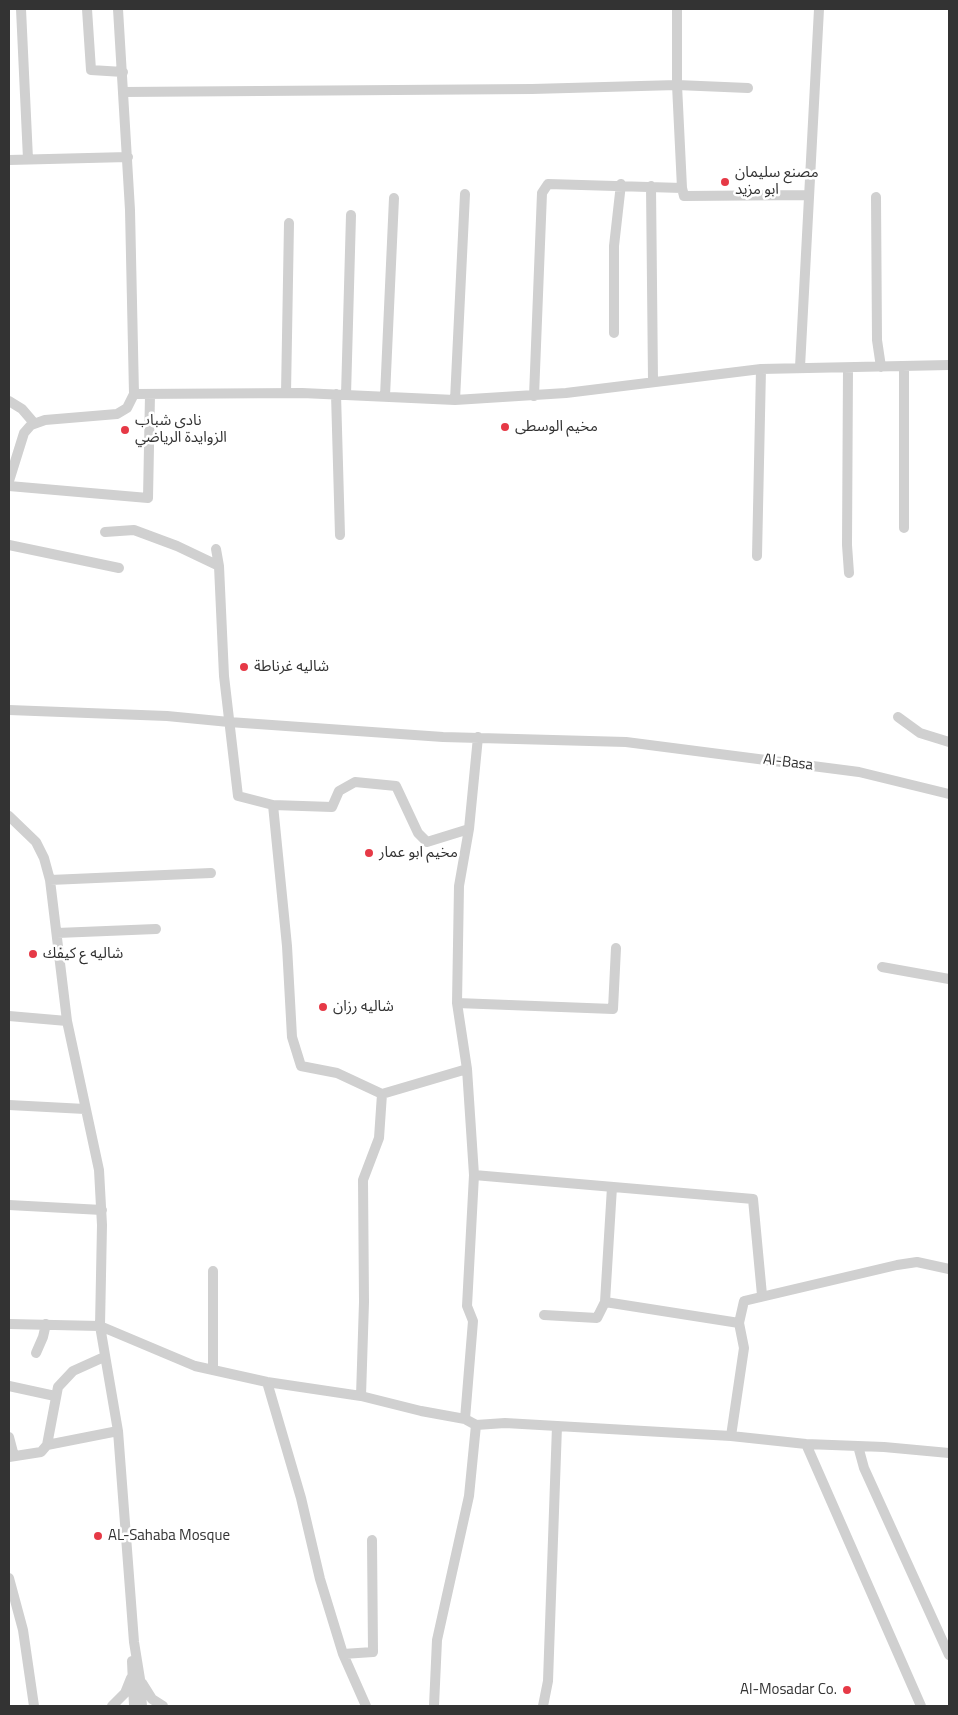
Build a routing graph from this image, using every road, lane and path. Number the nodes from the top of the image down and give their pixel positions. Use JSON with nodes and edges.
{"nodes":[{"id":1,"x":21,"y":9,"type":"edge"},
{"id":2,"x":86,"y":9,"type":"edge"},
{"id":3,"x":118,"y":9,"type":"edge"},
{"id":4,"x":677,"y":9,"type":"edge"},
{"id":5,"x":819,"y":9,"type":"edge"},
{"id":6,"x":123,"y":72,"type":"junction"},
{"id":7,"x":677,"y":85,"type":"junction"},
{"id":8,"x":748,"y":88,"type":"dead end"},
{"id":9,"x":123,"y":92,"type":"junction"},
{"id":10,"x":128,"y":157,"type":"junction"},
{"id":11,"x":28,"y":159,"type":"junction"},
{"id":12,"x":9,"y":160,"type":"edge"},
{"id":13,"x":621,"y":184,"type":"junction"},
{"id":14,"x":651,"y":186,"type":"junction"},
{"id":15,"x":682,"y":188,"type":"junction"},
{"id":16,"x":465,"y":194,"type":"dead end"},
{"id":17,"x":809,"y":195,"type":"junction"},
{"id":18,"x":394,"y":198,"type":"dead end"},
{"id":19,"x":876,"y":198,"type":"dead end"},
{"id":20,"x":351,"y":215,"type":"dead end"},
{"id":21,"x":290,"y":223,"type":"dead end"},
{"id":22,"x":614,"y":333,"type":"dead end"},
{"id":23,"x":949,"y":365,"type":"edge"},
{"id":24,"x":904,"y":366,"type":"junction"},
{"id":25,"x":800,"y":367,"type":"junction"},
{"id":26,"x":881,"y":367,"type":"junction"},
{"id":27,"x":848,"y":368,"type":"junction"},
{"id":28,"x":761,"y":369,"type":"junction"},
{"id":29,"x":653,"y":381,"type":"junction"},
{"id":30,"x":286,"y":393,"type":"junction"},
{"id":31,"x":134,"y":394,"type":"junction"},
{"id":32,"x":341,"y":394,"type":"junction"},
{"id":33,"x":150,"y":395,"type":"junction"},
{"id":34,"x":385,"y":396,"type":"junction"},
{"id":35,"x":534,"y":396,"type":"junction"},
{"id":36,"x":455,"y":400,"type":"junction"},
{"id":37,"x":9,"y":401,"type":"edge"},
{"id":38,"x":34,"y":423,"type":"junction"},
{"id":39,"x":9,"y":481,"type":"edge"},
{"id":40,"x":9,"y":486,"type":"edge"},
{"id":41,"x":904,"y":528,"type":"dead end"},
{"id":42,"x":105,"y":532,"type":"dead end"},
{"id":43,"x":340,"y":535,"type":"dead end"},
{"id":44,"x":9,"y":545,"type":"edge"},
{"id":45,"x":216,"y":549,"type":"dead end"},
{"id":46,"x":757,"y":556,"type":"dead end"},
{"id":47,"x":219,"y":566,"type":"junction"},
{"id":48,"x":119,"y":568,"type":"dead end"},
{"id":49,"x":849,"y":573,"type":"dead end"},
{"id":50,"x":9,"y":710,"type":"edge"},
{"id":51,"x":898,"y":717,"type":"dead end"},
{"id":52,"x":230,"y":722,"type":"junction"},
{"id":53,"x":478,"y":737,"type":"junction"},
{"id":54,"x":949,"y":742,"type":"edge"},
{"id":55,"x":949,"y":794,"type":"edge"},
{"id":56,"x":273,"y":805,"type":"junction"},
{"id":57,"x":9,"y":816,"type":"edge"},
{"id":58,"x":469,"y":829,"type":"junction"},
{"id":59,"x":211,"y":873,"type":"dead end"},
{"id":60,"x":50,"y":880,"type":"junction"},
{"id":61,"x":156,"y":929,"type":"dead end"},
{"id":62,"x":57,"y":933,"type":"junction"},
{"id":63,"x":616,"y":948,"type":"dead end"},
{"id":64,"x":882,"y":967,"type":"dead end"},
{"id":65,"x":949,"y":979,"type":"edge"},
{"id":66,"x":457,"y":1003,"type":"junction"},
{"id":67,"x":9,"y":1016,"type":"edge"},
{"id":68,"x":67,"y":1020,"type":"junction"},
{"id":69,"x":467,"y":1069,"type":"junction"},
{"id":70,"x":382,"y":1094,"type":"junction"},
{"id":71,"x":9,"y":1105,"type":"edge"},
{"id":72,"x":85,"y":1109,"type":"junction"},
{"id":73,"x":474,"y":1175,"type":"junction"},
{"id":74,"x":612,"y":1187,"type":"junction"},
{"id":75,"x":9,"y":1206,"type":"edge"},
{"id":76,"x":102,"y":1210,"type":"junction"},
{"id":77,"x":949,"y":1269,"type":"edge"},
{"id":78,"x":213,"y":1271,"type":"dead end"},
{"id":79,"x":762,"y":1295,"type":"junction"},
{"id":80,"x":605,"y":1302,"type":"junction"},
{"id":81,"x":544,"y":1315,"type":"dead end"},
{"id":82,"x":739,"y":1323,"type":"junction"},
{"id":83,"x":9,"y":1324,"type":"edge"},
{"id":84,"x":46,"y":1324,"type":"junction"},
{"id":85,"x":100,"y":1326,"type":"junction"},
{"id":86,"x":36,"y":1353,"type":"dead end"},
{"id":87,"x":104,"y":1357,"type":"junction"},
{"id":88,"x":213,"y":1370,"type":"junction"},
{"id":89,"x":266,"y":1382,"type":"junction"},
{"id":90,"x":9,"y":1386,"type":"edge"},
{"id":91,"x":55,"y":1396,"type":"junction"},
{"id":92,"x":362,"y":1396,"type":"junction"},
{"id":93,"x":465,"y":1419,"type":"junction"},
{"id":94,"x":476,"y":1425,"type":"junction"},
{"id":95,"x":557,"y":1426,"type":"junction"},
{"id":96,"x":118,"y":1431,"type":"junction"},
{"id":97,"x":731,"y":1436,"type":"junction"},
{"id":98,"x":9,"y":1437,"type":"edge"},
{"id":99,"x":806,"y":1444,"type":"junction"},
{"id":100,"x":47,"y":1445,"type":"junction"},
{"id":101,"x":858,"y":1446,"type":"junction"},
{"id":102,"x":949,"y":1453,"type":"edge"},
{"id":103,"x":11,"y":1457,"type":"edge"},
{"id":104,"x":372,"y":1540,"type":"dead end"},
{"id":105,"x":9,"y":1578,"type":"edge"},
{"id":106,"x":343,"y":1654,"type":"junction"},
{"id":107,"x":949,"y":1655,"type":"edge"},
{"id":108,"x":136,"y":1677,"type":"junction"},
{"id":109,"x":34,"y":1706,"type":"edge"},
{"id":110,"x":112,"y":1706,"type":"edge"},
{"id":111,"x":134,"y":1706,"type":"edge"},
{"id":112,"x":142,"y":1706,"type":"edge"},
{"id":113,"x":162,"y":1706,"type":"edge"},
{"id":114,"x":366,"y":1706,"type":"edge"},
{"id":115,"x":434,"y":1706,"type":"edge"},
{"id":116,"x":543,"y":1706,"type":"edge"},
{"id":117,"x":921,"y":1706,"type":"edge"}],
"edges":[{"from":1,"to":11,"type":"street"},
{"from":2,"to":6,"type":"street"},
{"from":3,"to":6,"type":"street"},
{"from":4,"to":7,"type":"street"},
{"from":5,"to":17,"type":"street"},
{"from":6,"to":9,"type":"street"},
{"from":7,"to":8,"type":"street"},
{"from":7,"to":9,"type":"street"},
{"from":7,"to":15,"type":"street"},
{"from":9,"to":10,"type":"street"},
{"from":10,"to":11,"type":"street"},
{"from":10,"to":31,"type":"street"},
{"from":11,"to":12,"type":"street"},
{"from":13,"to":14,"type":"street"},
{"from":13,"to":22,"type":"street"},
{"from":13,"to":35,"type":"street"},
{"from":14,"to":15,"type":"street"},
{"from":14,"to":29,"type":"street"},
{"from":15,"to":17,"type":"street"},
{"from":16,"to":36,"type":"street"},
{"from":17,"to":25,"type":"street"},
{"from":18,"to":34,"type":"street"},
{"from":19,"to":26,"type":"street"},
{"from":20,"to":32,"type":"street"},
{"from":21,"to":30,"type":"street"},
{"from":23,"to":24,"type":"street"},
{"from":24,"to":26,"type":"street"},
{"from":24,"to":41,"type":"street"},
{"from":25,"to":27,"type":"street"},
{"from":25,"to":28,"type":"street"},
{"from":26,"to":27,"type":"street"},
{"from":27,"to":49,"type":"street"},
{"from":28,"to":29,"type":"street"},
{"from":28,"to":46,"type":"street"},
{"from":29,"to":35,"type":"street"},
{"from":30,"to":32,"type":"street"},
{"from":30,"to":33,"type":"street"},
{"from":31,"to":33,"type":"street"},
{"from":31,"to":38,"type":"street"},
{"from":32,"to":34,"type":"street"},
{"from":32,"to":43,"type":"street"},
{"from":33,"to":40,"type":"street"},
{"from":34,"to":36,"type":"street"},
{"from":35,"to":36,"type":"street"},
{"from":37,"to":38,"type":"street"},
{"from":38,"to":39,"type":"street"},
{"from":42,"to":47,"type":"street"},
{"from":44,"to":48,"type":"street"},
{"from":45,"to":47,"type":"street"},
{"from":47,"to":52,"type":"street"},
{"from":50,"to":52,"type":"street","name":"Al-Basa"},
{"from":51,"to":54,"type":"street"},
{"from":52,"to":53,"type":"street","name":"Al-Basa"},
{"from":52,"to":56,"type":"street"},
{"from":53,"to":55,"type":"street","name":"Al-Basa"},
{"from":53,"to":58,"type":"street"},
{"from":56,"to":58,"type":"street"},
{"from":56,"to":70,"type":"street"},
{"from":57,"to":60,"type":"street"},
{"from":58,"to":66,"type":"street"},
{"from":59,"to":60,"type":"street"},
{"from":60,"to":62,"type":"street"},
{"from":61,"to":62,"type":"street"},
{"from":62,"to":68,"type":"street"},
{"from":63,"to":66,"type":"street"},
{"from":64,"to":65,"type":"street"},
{"from":66,"to":69,"type":"street"},
{"from":67,"to":68,"type":"street"},
{"from":68,"to":72,"type":"street"},
{"from":69,"to":70,"type":"street"},
{"from":69,"to":73,"type":"street"},
{"from":70,"to":92,"type":"street"},
{"from":71,"to":72,"type":"street"},
{"from":72,"to":76,"type":"street"},
{"from":73,"to":74,"type":"street"},
{"from":73,"to":93,"type":"street"},
{"from":74,"to":79,"type":"street"},
{"from":74,"to":80,"type":"street"},
{"from":75,"to":76,"type":"street"},
{"from":76,"to":85,"type":"street"},
{"from":77,"to":79,"type":"street"},
{"from":78,"to":88,"type":"street"},
{"from":79,"to":82,"type":"street"},
{"from":80,"to":81,"type":"street"},
{"from":80,"to":82,"type":"street"},
{"from":82,"to":97,"type":"street"},
{"from":83,"to":84,"type":"street"},
{"from":84,"to":85,"type":"street"},
{"from":84,"to":86,"type":"street"},
{"from":85,"to":87,"type":"street"},
{"from":85,"to":88,"type":"street"},
{"from":87,"to":91,"type":"street"},
{"from":87,"to":96,"type":"street"},
{"from":88,"to":89,"type":"street"},
{"from":89,"to":92,"type":"street"},
{"from":89,"to":106,"type":"street"},
{"from":90,"to":91,"type":"street"},
{"from":91,"to":100,"type":"street"},
{"from":92,"to":93,"type":"street"},
{"from":93,"to":94,"type":"street"},
{"from":94,"to":95,"type":"street"},
{"from":94,"to":115,"type":"street"},
{"from":95,"to":97,"type":"street"},
{"from":95,"to":116,"type":"street"},
{"from":96,"to":100,"type":"street"},
{"from":96,"to":108,"type":"street"},
{"from":97,"to":99,"type":"street"},
{"from":98,"to":103,"type":"street"},
{"from":99,"to":101,"type":"street"},
{"from":99,"to":117,"type":"street"},
{"from":100,"to":103,"type":"street"},
{"from":101,"to":102,"type":"street"},
{"from":101,"to":107,"type":"street"},
{"from":104,"to":106,"type":"street"},
{"from":105,"to":109,"type":"street"},
{"from":106,"to":114,"type":"street"},
{"from":108,"to":110,"type":"street"},
{"from":108,"to":111,"type":"street"},
{"from":108,"to":112,"type":"street"},
{"from":108,"to":113,"type":"street"}]}
